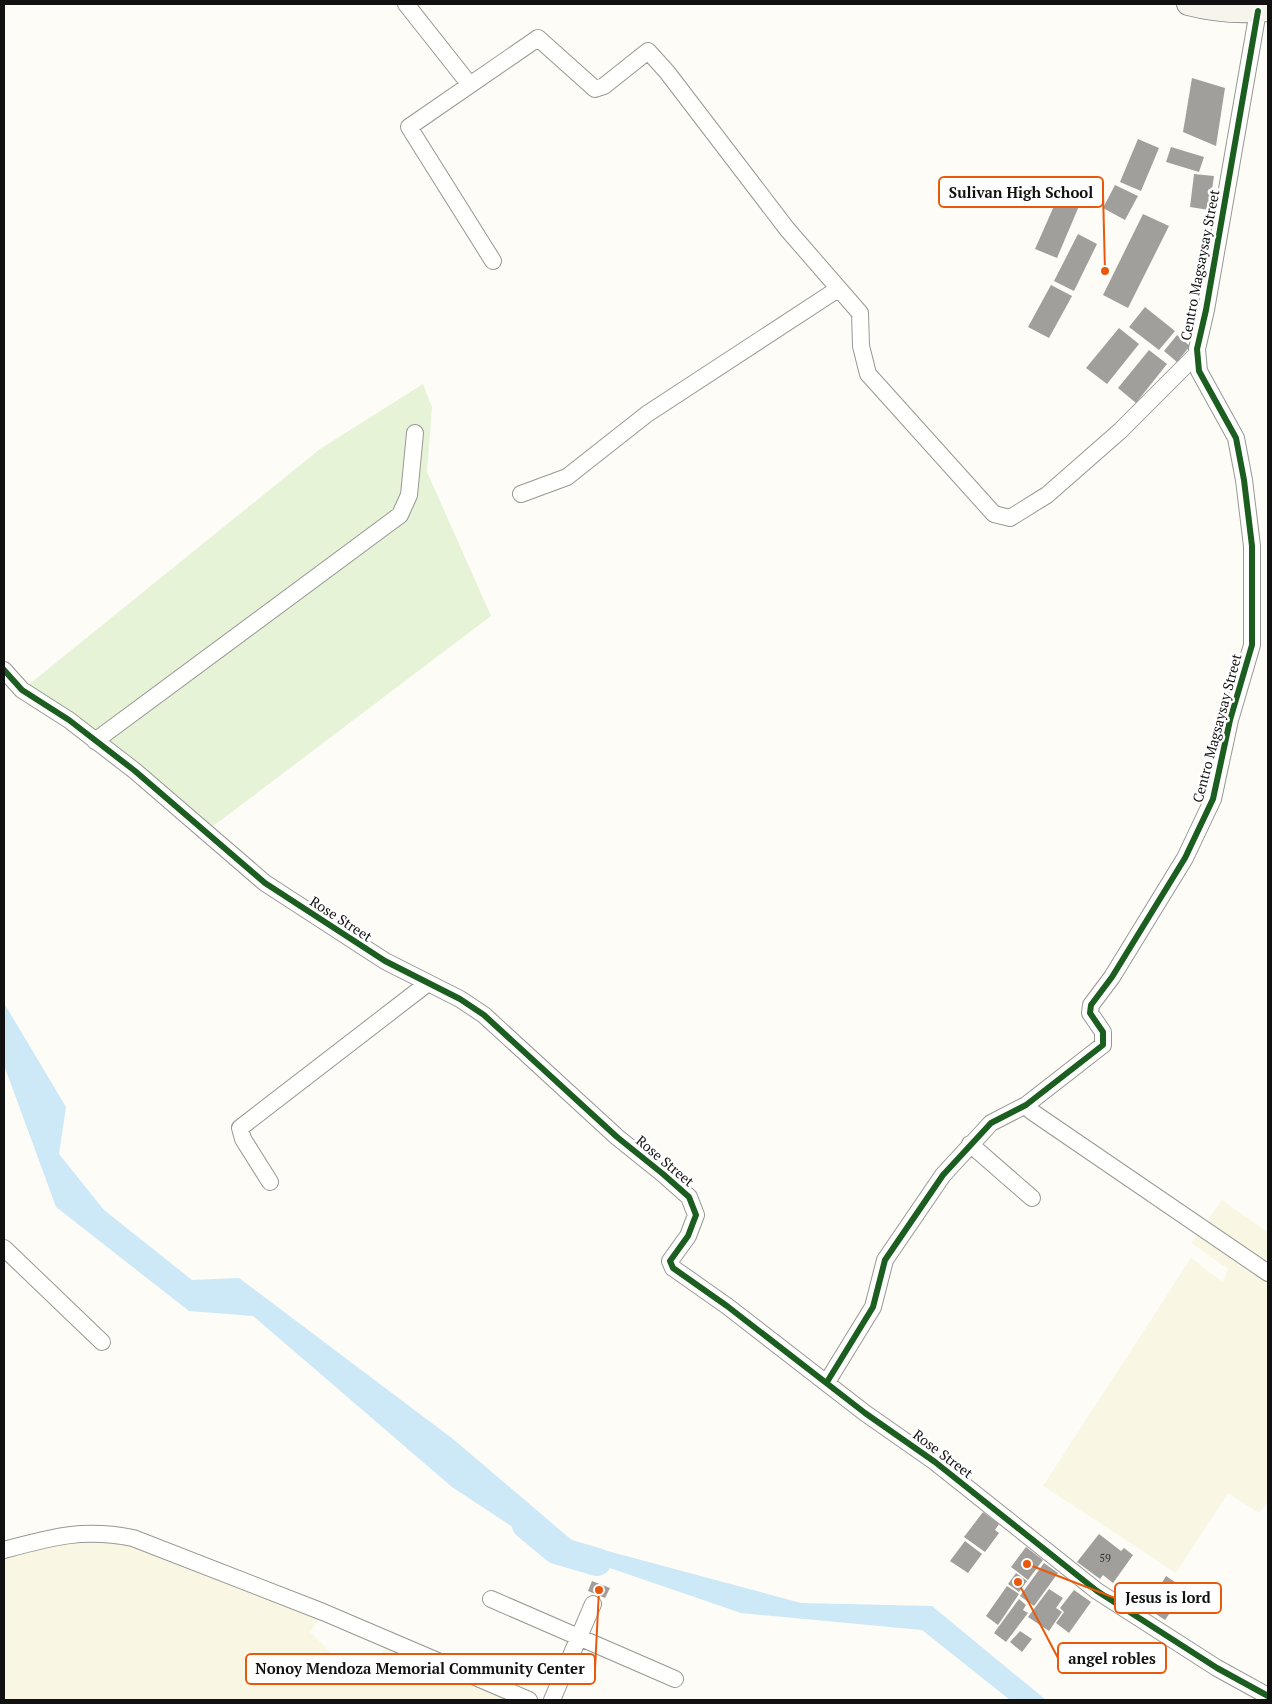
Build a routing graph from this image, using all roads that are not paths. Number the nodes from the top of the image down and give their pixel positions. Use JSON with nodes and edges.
{"nodes":[{"id":1,"x":406,"y":4,"type":"edge"},
{"id":2,"x":1188,"y":4,"type":"edge"},
{"id":3,"x":1263,"y":10,"type":"edge"},
{"id":4,"x":470,"y":85,"type":"junction"},
{"id":5,"x":493,"y":261,"type":"dead end"},
{"id":6,"x":838,"y":288,"type":"junction"},
{"id":7,"x":1197,"y":354,"type":"junction"},
{"id":8,"x":415,"y":432,"type":"dead end"},
{"id":9,"x":521,"y":494,"type":"dead end"},
{"id":10,"x":4,"y":670,"type":"edge"},
{"id":11,"x":96,"y":740,"type":"junction"},
{"id":12,"x":428,"y":983,"type":"junction"},
{"id":13,"x":1026,"y":1105,"type":"junction"},
{"id":14,"x":970,"y":1144,"type":"junction"},
{"id":15,"x":270,"y":1182,"type":"dead end"},
{"id":16,"x":1032,"y":1198,"type":"dead end"},
{"id":17,"x":4,"y":1248,"type":"edge"},
{"id":18,"x":1268,"y":1273,"type":"edge"},
{"id":19,"x":102,"y":1342,"type":"dead end"},
{"id":20,"x":827,"y":1382,"type":"junction"},
{"id":21,"x":4,"y":1550,"type":"edge"},
{"id":22,"x":491,"y":1599,"type":"dead end"},
{"id":23,"x":593,"y":1604,"type":"dead end"},
{"id":24,"x":579,"y":1637,"type":"junction"},
{"id":25,"x":675,"y":1679,"type":"dead end"},
{"id":26,"x":1268,"y":1696,"type":"edge"},
{"id":27,"x":529,"y":1700,"type":"edge"},
{"id":28,"x":552,"y":1700,"type":"edge"}],
"edges":[{"from":1,"to":4,"type":"street"},
{"from":2,"to":3,"type":"main road"},
{"from":3,"to":7,"type":"street","name":"Centro Magsaysay Street"},
{"from":4,"to":5,"type":"street"},
{"from":4,"to":6,"type":"street"},
{"from":6,"to":7,"type":"street"},
{"from":6,"to":9,"type":"street"},
{"from":7,"to":13,"type":"street","name":"Centro Magsaysay Street"},
{"from":8,"to":11,"type":"street"},
{"from":10,"to":11,"type":"street","name":"Rose Street"},
{"from":11,"to":12,"type":"street","name":"Rose Street"},
{"from":12,"to":15,"type":"street"},
{"from":12,"to":20,"type":"street","name":"Rose Street"},
{"from":13,"to":14,"type":"street","name":"Centro Magsaysay Street"},
{"from":13,"to":18,"type":"street"},
{"from":14,"to":16,"type":"street"},
{"from":14,"to":20,"type":"street","name":"Centro Magsaysay Street"},
{"from":17,"to":19,"type":"street"},
{"from":20,"to":26,"type":"street","name":"Rose Street"},
{"from":21,"to":27,"type":"street"},
{"from":22,"to":24,"type":"street"},
{"from":23,"to":24,"type":"street"},
{"from":24,"to":25,"type":"street"},
{"from":24,"to":28,"type":"street"}]}
